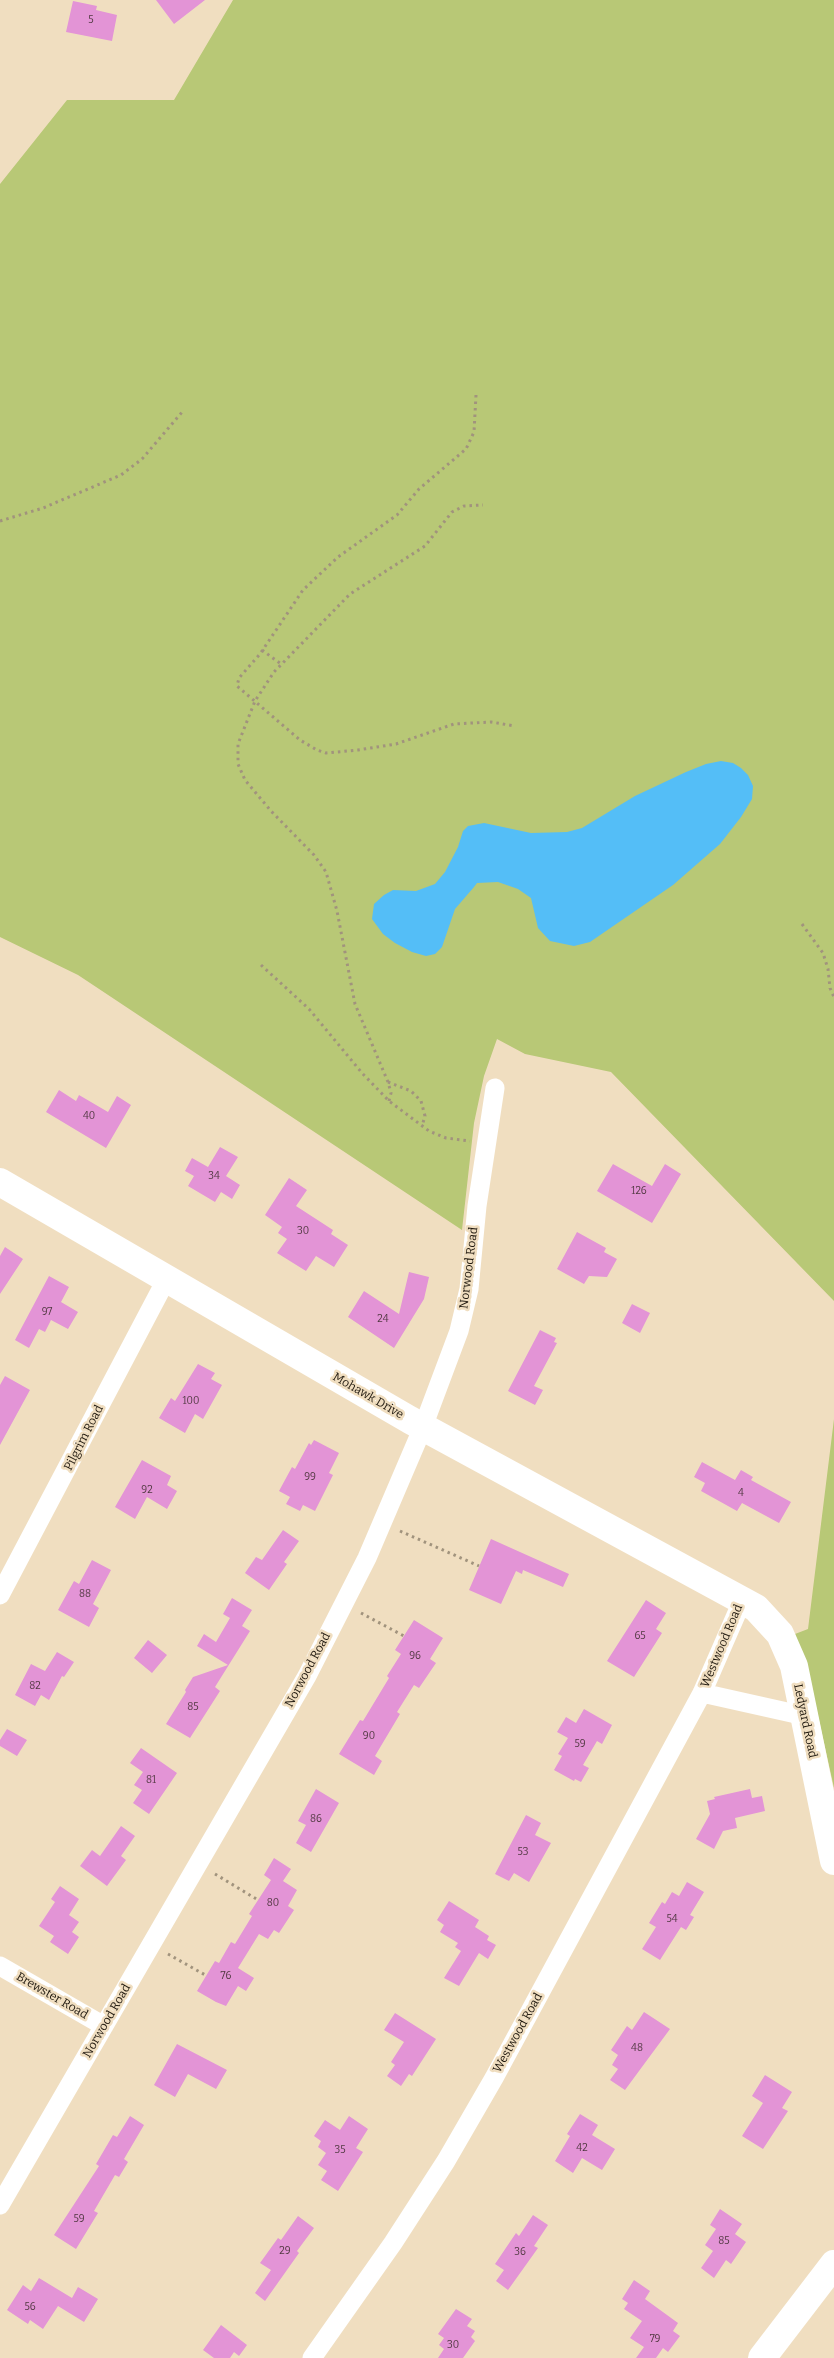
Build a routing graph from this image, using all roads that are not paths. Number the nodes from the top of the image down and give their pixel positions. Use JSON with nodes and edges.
{"nodes":[{"id":1,"x":495,"y":1088,"type":"dead end"},
{"id":2,"x":0,"y":1182,"type":"edge"},
{"id":3,"x":166,"y":1280,"type":"junction"},
{"id":4,"x":423,"y":1427,"type":"junction"},
{"id":5,"x":0,"y":1595,"type":"edge"},
{"id":6,"x":742,"y":1599,"type":"junction"},
{"id":7,"x":702,"y":1694,"type":"junction"},
{"id":8,"x":805,"y":1716,"type":"junction"},
{"id":9,"x":834,"y":1861,"type":"edge"},
{"id":10,"x":0,"y":1966,"type":"edge"},
{"id":11,"x":104,"y":2026,"type":"junction"},
{"id":12,"x":0,"y":2205,"type":"edge"},
{"id":13,"x":834,"y":2264,"type":"edge"},
{"id":14,"x":312,"y":2358,"type":"edge"},
{"id":15,"x":762,"y":2358,"type":"edge"}],
"edges":[{"from":1,"to":4,"type":"street","name":"Norwood Road"},
{"from":2,"to":3,"type":"street","name":"Mohawk Drive"},
{"from":3,"to":4,"type":"street","name":"Mohawk Drive"},
{"from":3,"to":5,"type":"street","name":"Pilgrim Road"},
{"from":4,"to":6,"type":"street","name":"Mohawk Drive"},
{"from":4,"to":11,"type":"street","name":"Norwood Road"},
{"from":6,"to":7,"type":"street","name":"Westwood Road"},
{"from":6,"to":8,"type":"street","name":"Ledyard Road"},
{"from":7,"to":8,"type":"street","name":"Westwood Road"},
{"from":7,"to":14,"type":"street","name":"Westwood Road"},
{"from":8,"to":9,"type":"street","name":"Ledyard Road"},
{"from":10,"to":11,"type":"street","name":"Brewster Road"},
{"from":11,"to":12,"type":"street","name":"Norwood Road"},
{"from":13,"to":15,"type":"street"}]}
